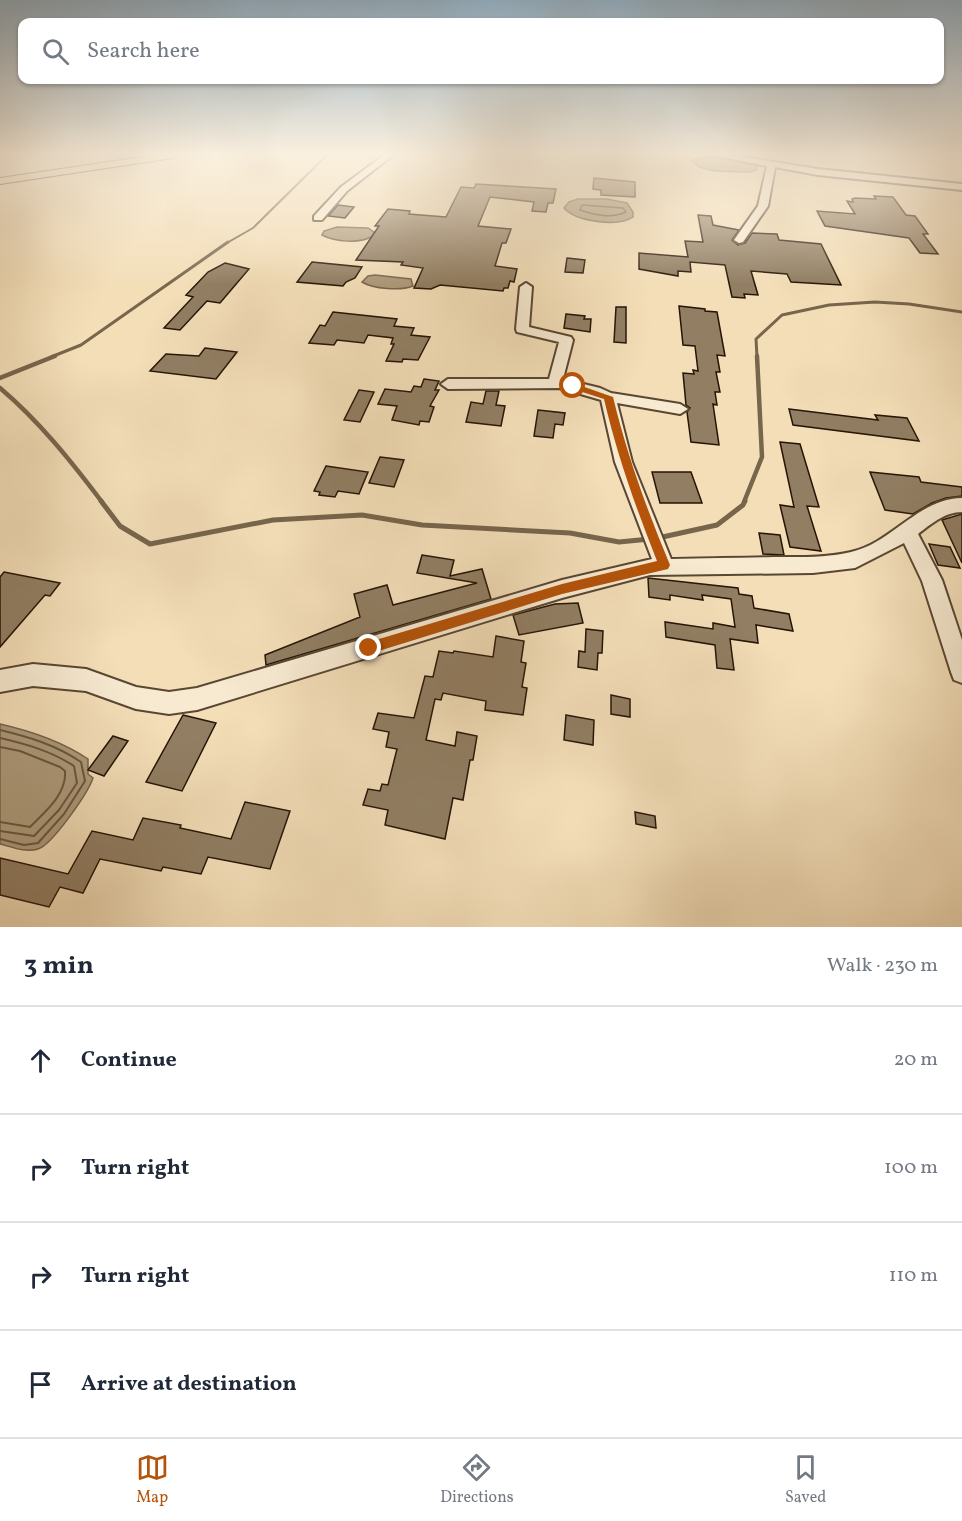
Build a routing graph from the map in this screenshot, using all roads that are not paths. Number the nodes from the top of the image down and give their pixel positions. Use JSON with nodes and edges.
{"nodes":[{"id":1,"x":336,"y":198,"type":"edge"},
{"id":2,"x":765,"y":198,"type":"edge"},
{"id":3,"x":318,"y":218,"type":"dead end"},
{"id":4,"x":739,"y":240,"type":"dead end"},
{"id":5,"x":526,"y":287,"type":"dead end"},
{"id":6,"x":555,"y":383,"type":"junction"},
{"id":7,"x":448,"y":384,"type":"dead end"},
{"id":8,"x":608,"y":397,"type":"junction"},
{"id":9,"x":680,"y":409,"type":"dead end"},
{"id":10,"x":962,"y":505,"type":"edge"},
{"id":11,"x":907,"y":531,"type":"junction"},
{"id":12,"x":662,"y":560,"type":"junction"},
{"id":13,"x":962,"y":672,"type":"edge"},
{"id":14,"x":0,"y":681,"type":"edge"}],
"edges":[{"from":1,"to":3,"type":"street"},
{"from":2,"to":4,"type":"street"},
{"from":5,"to":6,"type":"street"},
{"from":6,"to":7,"type":"street"},
{"from":6,"to":8,"type":"street"},
{"from":8,"to":9,"type":"street"},
{"from":8,"to":12,"type":"street"},
{"from":10,"to":11,"type":"street"},
{"from":11,"to":12,"type":"street"},
{"from":11,"to":13,"type":"street"},
{"from":12,"to":14,"type":"street"}]}
